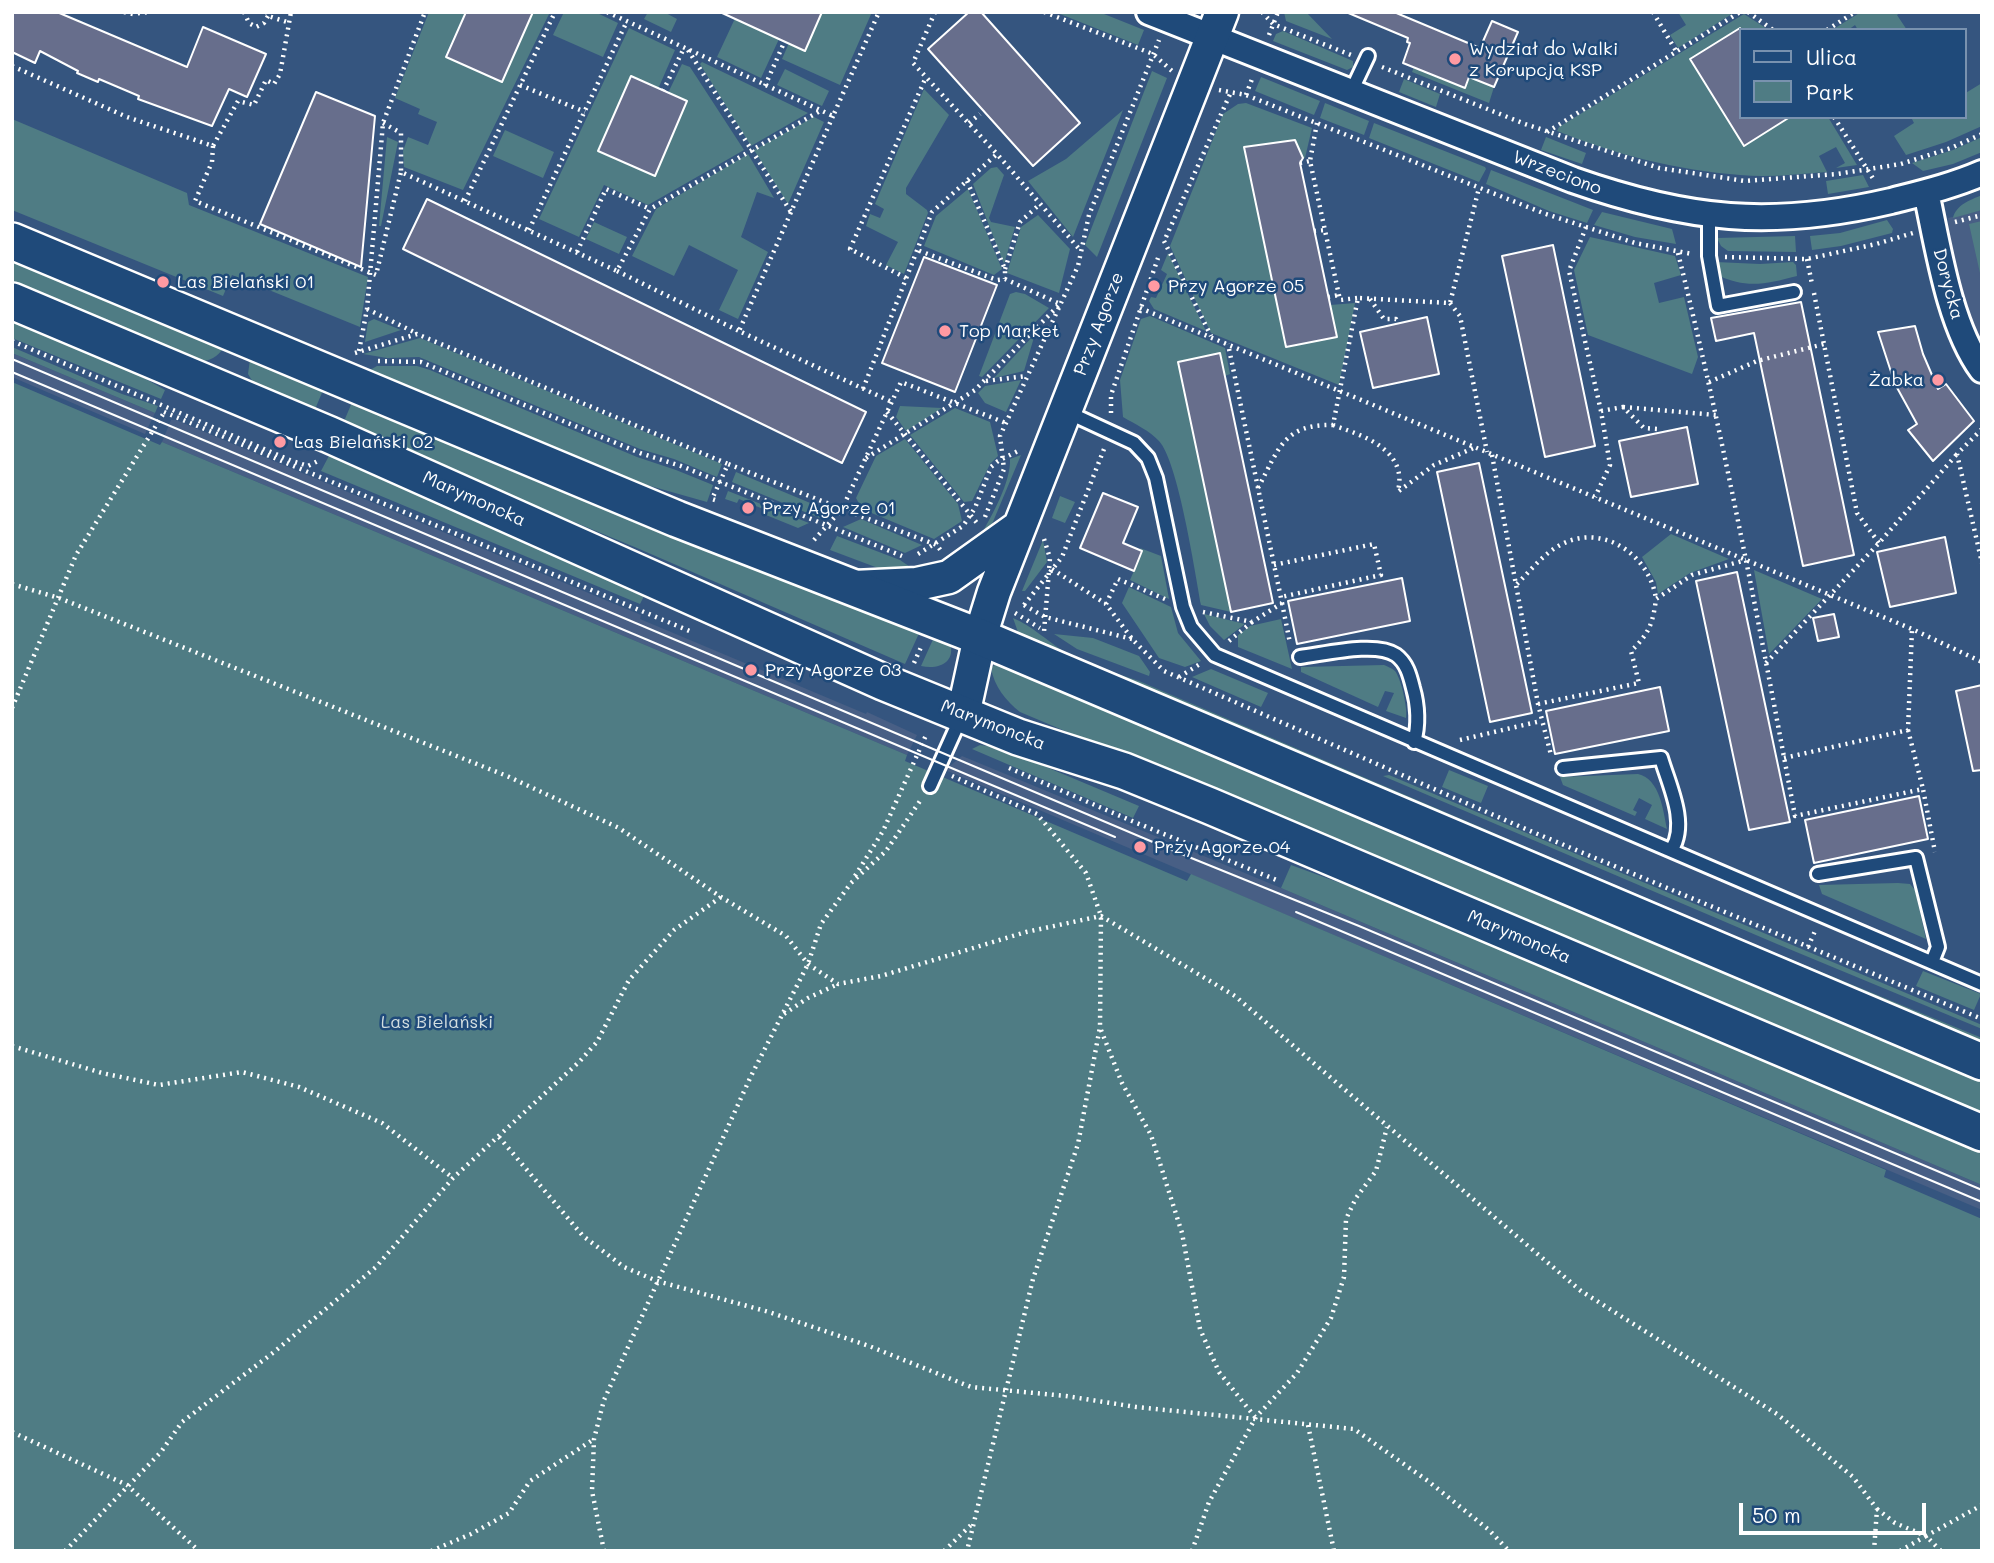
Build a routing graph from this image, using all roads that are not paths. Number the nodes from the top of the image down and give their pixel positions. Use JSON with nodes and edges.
{"nodes":[{"id":1,"x":1158,"y":16,"type":"edge"},
{"id":2,"x":1217,"y":25,"type":"edge"},
{"id":3,"x":1367,"y":58,"type":"road end"},
{"id":4,"x":1351,"y":92,"type":"junction"},
{"id":5,"x":1982,"y":173,"type":"edge"},
{"id":6,"x":1926,"y":192,"type":"junction"},
{"id":7,"x":1709,"y":214,"type":"junction"},
{"id":8,"x":12,"y":241,"type":"edge"},
{"id":9,"x":1794,"y":292,"type":"dead end"},
{"id":10,"x":12,"y":301,"type":"edge"},
{"id":11,"x":242,"y":338,"type":"junction"},
{"id":12,"x":1982,"y":370,"type":"edge"},
{"id":13,"x":220,"y":388,"type":"junction"},
{"id":14,"x":1060,"y":423,"type":"junction"},
{"id":15,"x":1024,"y":513,"type":"junction"},
{"id":16,"x":854,"y":587,"type":"junction"},
{"id":17,"x":980,"y":637,"type":"junction"},
{"id":18,"x":1300,"y":657,"type":"dead end"},
{"id":19,"x":956,"y":728,"type":"junction"},
{"id":20,"x":1414,"y":742,"type":"junction"},
{"id":21,"x":1558,"y":768,"type":"road end"},
{"id":22,"x":930,"y":786,"type":"road end"},
{"id":23,"x":1672,"y":849,"type":"junction"},
{"id":24,"x":1818,"y":874,"type":"dead end"},
{"id":25,"x":1932,"y":962,"type":"junction"},
{"id":26,"x":1982,"y":984,"type":"edge"},
{"id":27,"x":1982,"y":1062,"type":"edge"},
{"id":28,"x":1982,"y":1133,"type":"edge"}],
"edges":[{"from":1,"to":2,"type":"street","name":"Wrzeciono"},
{"from":2,"to":4,"type":"street","name":"Wrzeciono"},
{"from":2,"to":14,"type":"street","name":"Przy Agorze"},
{"from":3,"to":4,"type":"lane"},
{"from":4,"to":7,"type":"street","name":"Wrzeciono"},
{"from":5,"to":6,"type":"street","name":"Wrzeciono"},
{"from":6,"to":7,"type":"street","name":"Wrzeciono"},
{"from":6,"to":12,"type":"street","name":"Dorycka"},
{"from":7,"to":9,"type":"lane"},
{"from":8,"to":11,"type":"main road"},
{"from":10,"to":13,"type":"main road","name":"Marymoncka"},
{"from":11,"to":13,"type":"main road"},
{"from":11,"to":16,"type":"main road"},
{"from":13,"to":19,"type":"main road","name":"Marymoncka"},
{"from":14,"to":15,"type":"street","name":"Przy Agorze"},
{"from":14,"to":20,"type":"lane"},
{"from":15,"to":16,"type":"street"},
{"from":15,"to":17,"type":"street","name":"Przy Agorze"},
{"from":16,"to":17,"type":"main road"},
{"from":17,"to":19,"type":"street","name":"Przy Agorze"},
{"from":17,"to":27,"type":"main road"},
{"from":18,"to":20,"type":"lane"},
{"from":19,"to":22,"type":"lane"},
{"from":19,"to":28,"type":"main road","name":"Marymoncka"},
{"from":20,"to":23,"type":"lane"},
{"from":21,"to":23,"type":"lane"},
{"from":23,"to":25,"type":"lane"},
{"from":24,"to":25,"type":"lane"},
{"from":25,"to":26,"type":"lane"}]}
